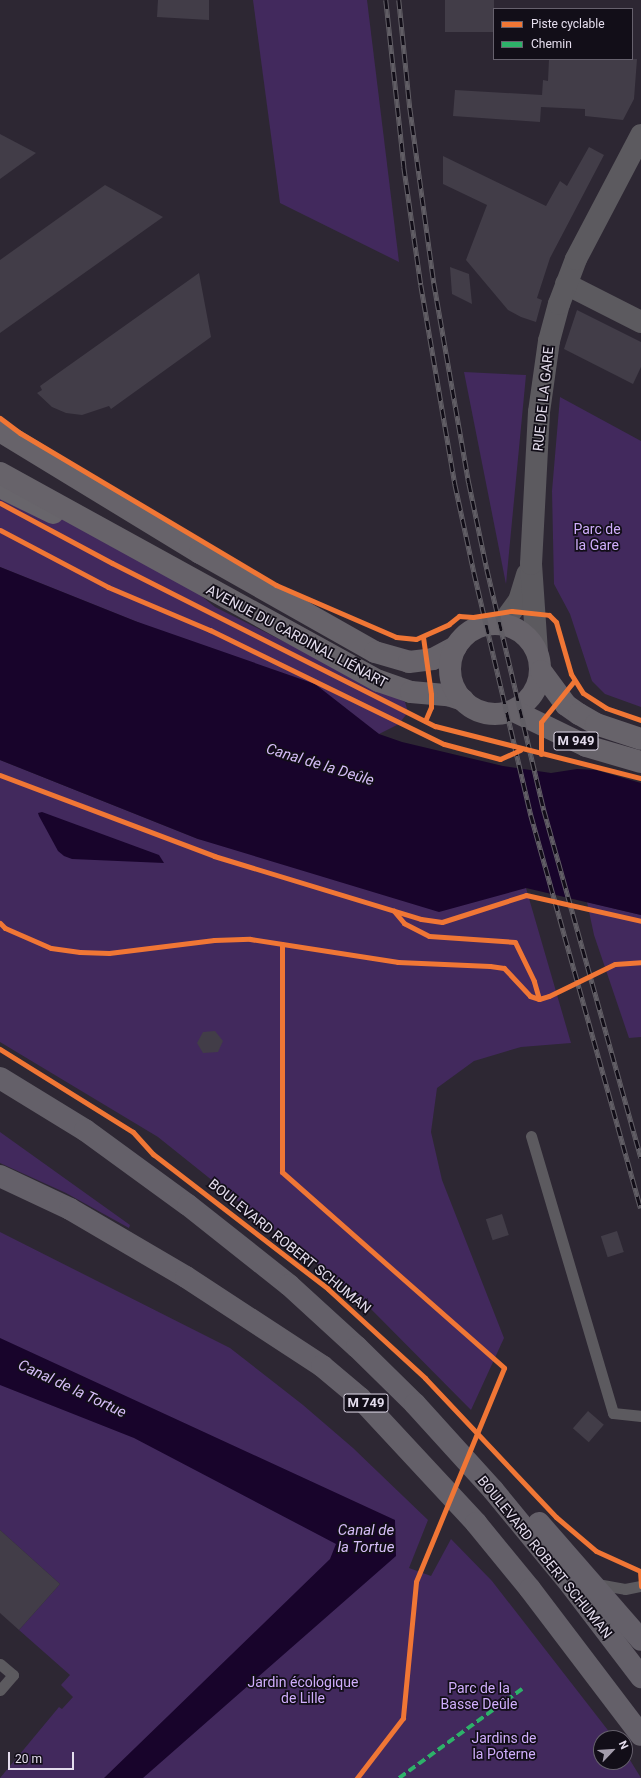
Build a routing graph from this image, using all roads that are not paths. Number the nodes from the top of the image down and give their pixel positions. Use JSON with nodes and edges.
{"nodes":[{"id":1,"x":641,"y":135,"type":"edge"},
{"id":2,"x":566,"y":284,"type":"junction"},
{"id":3,"x":641,"y":322,"type":"edge"},
{"id":4,"x":0,"y":431,"type":"edge"},
{"id":5,"x":0,"y":473,"type":"edge"},
{"id":6,"x":0,"y":487,"type":"edge"},
{"id":7,"x":159,"y":562,"type":"junction"},
{"id":8,"x":531,"y":564,"type":"junction"},
{"id":9,"x":502,"y":624,"type":"junction"},
{"id":10,"x":456,"y":647,"type":"junction"},
{"id":11,"x":539,"y":661,"type":"junction"},
{"id":12,"x":463,"y":700,"type":"junction"},
{"id":13,"x":514,"y":711,"type":"junction"},
{"id":14,"x":641,"y":739,"type":"edge"},
{"id":15,"x":641,"y":762,"type":"edge"},
{"id":16,"x":0,"y":1078,"type":"edge"},
{"id":17,"x":531,"y":1136,"type":"dead end"},
{"id":18,"x":0,"y":1176,"type":"edge"},
{"id":19,"x":415,"y":1404,"type":"junction"},
{"id":20,"x":641,"y":1416,"type":"edge"},
{"id":21,"x":593,"y":1583,"type":"junction"},
{"id":22,"x":641,"y":1586,"type":"edge"},
{"id":23,"x":641,"y":1640,"type":"edge"},
{"id":24,"x":0,"y":1664,"type":"edge"},
{"id":25,"x":641,"y":1677,"type":"edge"},
{"id":26,"x":0,"y":1690,"type":"edge"},
{"id":27,"x":641,"y":1735,"type":"edge"}],
"edges":[{"from":1,"to":2,"type":"street","name":"RUE DE LA GARE"},
{"from":2,"to":3,"type":"street"},
{"from":2,"to":8,"type":"street","name":"RUE DE LA GARE"},
{"from":4,"to":10,"type":"main road"},
{"from":5,"to":7,"type":"main road","name":"AVENUE DU CARDINAL LIÉNART"},
{"from":6,"to":7,"type":"street"},
{"from":7,"to":12,"type":"main road","name":"AVENUE DU CARDINAL LIÉNART"},
{"from":8,"to":9,"type":"street","name":"RUE DE LA GARE"},
{"from":8,"to":11,"type":"street","name":"RUE DE LA GARE"},
{"from":9,"to":10,"type":"main road"},
{"from":9,"to":11,"type":"main road"},
{"from":10,"to":12,"type":"main road"},
{"from":11,"to":13,"type":"main road"},
{"from":11,"to":14,"type":"main road","number":"M 949"},
{"from":12,"to":13,"type":"main road"},
{"from":13,"to":15,"type":"main road","number":"M 949"},
{"from":16,"to":19,"type":"highway","name":"BOULEVARD ROBERT SCHUMAN","number":"M 749"},
{"from":17,"to":20,"type":"lane"},
{"from":18,"to":27,"type":"highway","number":"M 749"},
{"from":19,"to":21,"type":"highway"},
{"from":19,"to":25,"type":"highway","name":"BOULEVARD ROBERT SCHUMAN","number":"M 749"},
{"from":21,"to":22,"type":"lane"},
{"from":21,"to":23,"type":"highway"},
{"from":24,"to":26,"type":"lane"}]}
